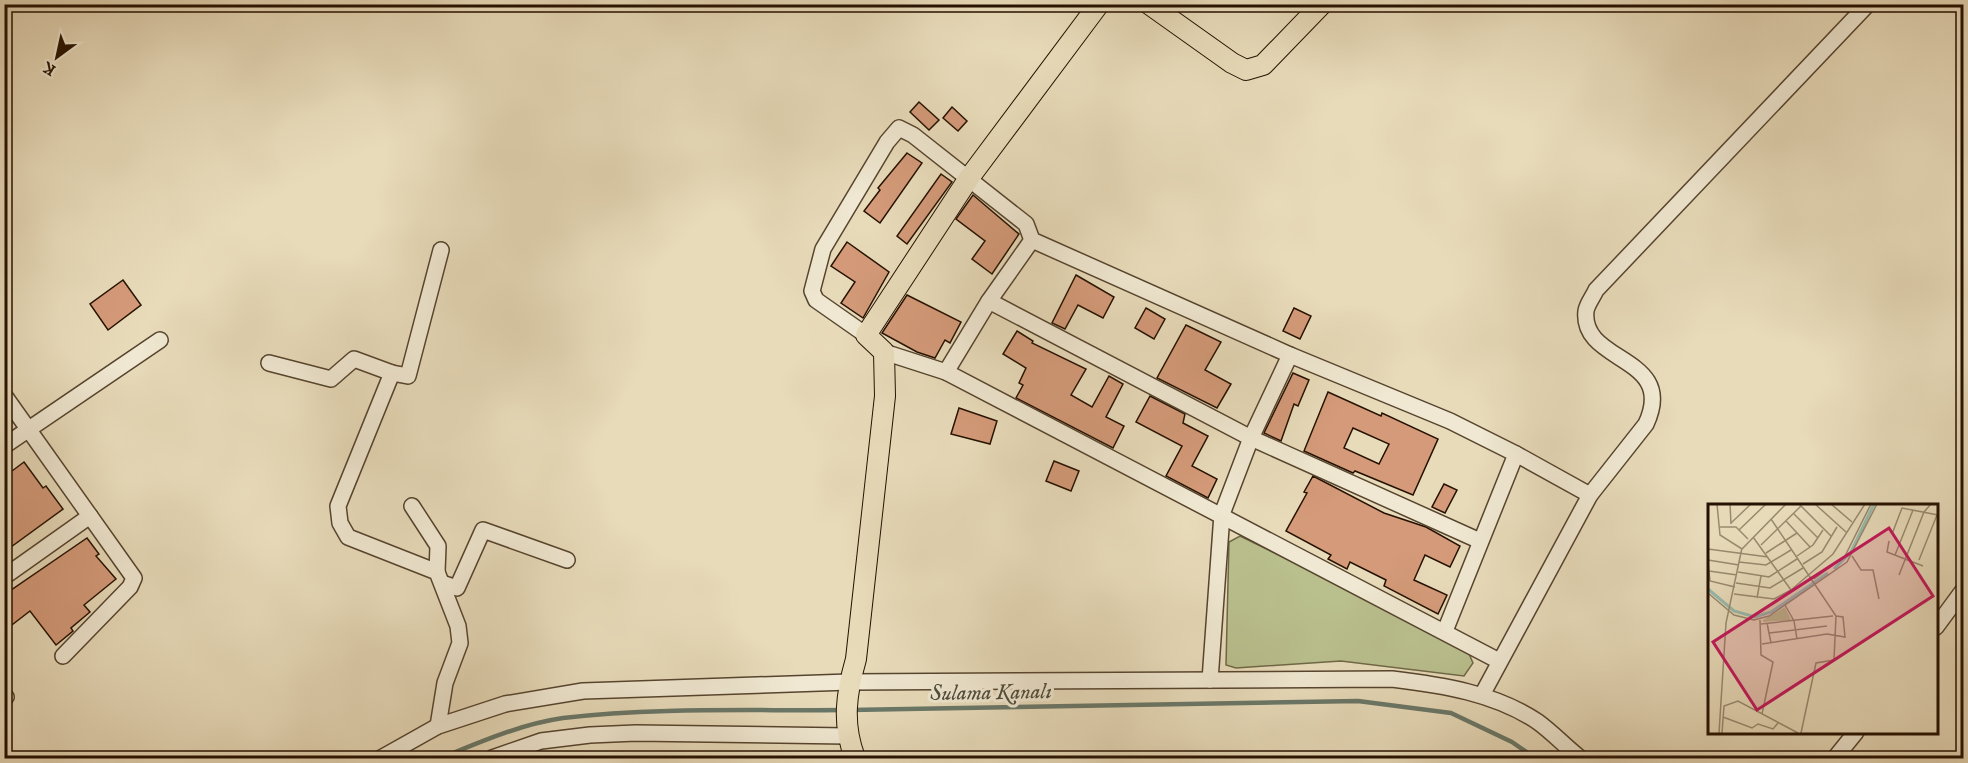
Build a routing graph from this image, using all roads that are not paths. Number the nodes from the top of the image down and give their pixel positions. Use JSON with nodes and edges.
{"nodes":[{"id":1,"x":1099,"y":4,"type":"edge"},
{"id":2,"x":1149,"y":4,"type":"edge"},
{"id":3,"x":1322,"y":4,"type":"edge"},
{"id":4,"x":1868,"y":4,"type":"edge"},
{"id":5,"x":969,"y":178,"type":"junction"},
{"id":6,"x":1032,"y":240,"type":"junction"},
{"id":7,"x":441,"y":250,"type":"dead end"},
{"id":8,"x":989,"y":301,"type":"junction"},
{"id":9,"x":866,"y":335,"type":"junction"},
{"id":10,"x":160,"y":340,"type":"dead end"},
{"id":11,"x":884,"y":352,"type":"junction"},
{"id":12,"x":1290,"y":355,"type":"junction"},
{"id":13,"x":269,"y":363,"type":"dead end"},
{"id":14,"x":946,"y":372,"type":"junction"},
{"id":15,"x":392,"y":374,"type":"junction"},
{"id":16,"x":4,"y":395,"type":"edge"},
{"id":17,"x":28,"y":430,"type":"junction"},
{"id":18,"x":1251,"y":438,"type":"junction"},
{"id":19,"x":4,"y":446,"type":"edge"},
{"id":20,"x":1516,"y":454,"type":"junction"},
{"id":21,"x":1590,"y":495,"type":"junction"},
{"id":22,"x":412,"y":506,"type":"dead end"},
{"id":23,"x":1222,"y":514,"type":"junction"},
{"id":24,"x":90,"y":516,"type":"junction"},
{"id":25,"x":1480,"y":541,"type":"junction"},
{"id":26,"x":567,"y":561,"type":"dead end"},
{"id":27,"x":4,"y":577,"type":"edge"},
{"id":28,"x":439,"y":578,"type":"junction"},
{"id":29,"x":1964,"y":589,"type":"edge"},
{"id":30,"x":1938,"y":624,"type":"edge"},
{"id":31,"x":1445,"y":631,"type":"junction"},
{"id":32,"x":63,"y":656,"type":"dead end"},
{"id":33,"x":1499,"y":661,"type":"junction"},
{"id":34,"x":1210,"y":680,"type":"junction"},
{"id":35,"x":848,"y":688,"type":"junction"},
{"id":36,"x":1482,"y":695,"type":"junction"},
{"id":37,"x":438,"y":726,"type":"junction"},
{"id":38,"x":847,"y":731,"type":"junction"},
{"id":39,"x":1855,"y":733,"type":"edge"},
{"id":40,"x":381,"y":759,"type":"edge"},
{"id":41,"x":492,"y":759,"type":"edge"},
{"id":42,"x":855,"y":759,"type":"edge"},
{"id":43,"x":1580,"y":759,"type":"edge"},
{"id":44,"x":1835,"y":759,"type":"edge"}],
"edges":[{"from":1,"to":5,"type":"main road"},
{"from":2,"to":3,"type":"main road"},
{"from":4,"to":21,"type":"street"},
{"from":5,"to":6,"type":"street"},
{"from":5,"to":9,"type":"main road"},
{"from":5,"to":9,"type":"street"},
{"from":6,"to":8,"type":"street"},
{"from":6,"to":12,"type":"street"},
{"from":7,"to":15,"type":"street"},
{"from":8,"to":14,"type":"street"},
{"from":8,"to":18,"type":"street"},
{"from":9,"to":11,"type":"main road"},
{"from":10,"to":17,"type":"street"},
{"from":11,"to":14,"type":"street"},
{"from":11,"to":35,"type":"main road"},
{"from":12,"to":18,"type":"street"},
{"from":12,"to":20,"type":"street"},
{"from":13,"to":15,"type":"street"},
{"from":14,"to":23,"type":"street"},
{"from":15,"to":28,"type":"street"},
{"from":16,"to":17,"type":"street"},
{"from":17,"to":19,"type":"street"},
{"from":17,"to":24,"type":"street"},
{"from":18,"to":23,"type":"street"},
{"from":18,"to":25,"type":"street"},
{"from":20,"to":21,"type":"street"},
{"from":20,"to":25,"type":"street"},
{"from":21,"to":33,"type":"street"},
{"from":22,"to":28,"type":"street"},
{"from":23,"to":31,"type":"street"},
{"from":23,"to":34,"type":"street"},
{"from":24,"to":27,"type":"street"},
{"from":24,"to":32,"type":"street"},
{"from":25,"to":31,"type":"street"},
{"from":26,"to":28,"type":"street"},
{"from":28,"to":37,"type":"street"},
{"from":29,"to":30,"type":"street"},
{"from":31,"to":33,"type":"street"},
{"from":33,"to":36,"type":"street"},
{"from":34,"to":35,"type":"street"},
{"from":34,"to":36,"type":"street"},
{"from":35,"to":37,"type":"street"},
{"from":35,"to":38,"type":"main road"},
{"from":36,"to":43,"type":"street"},
{"from":37,"to":40,"type":"street"},
{"from":38,"to":41,"type":"street"},
{"from":38,"to":42,"type":"main road"},
{"from":39,"to":44,"type":"street"}]}
